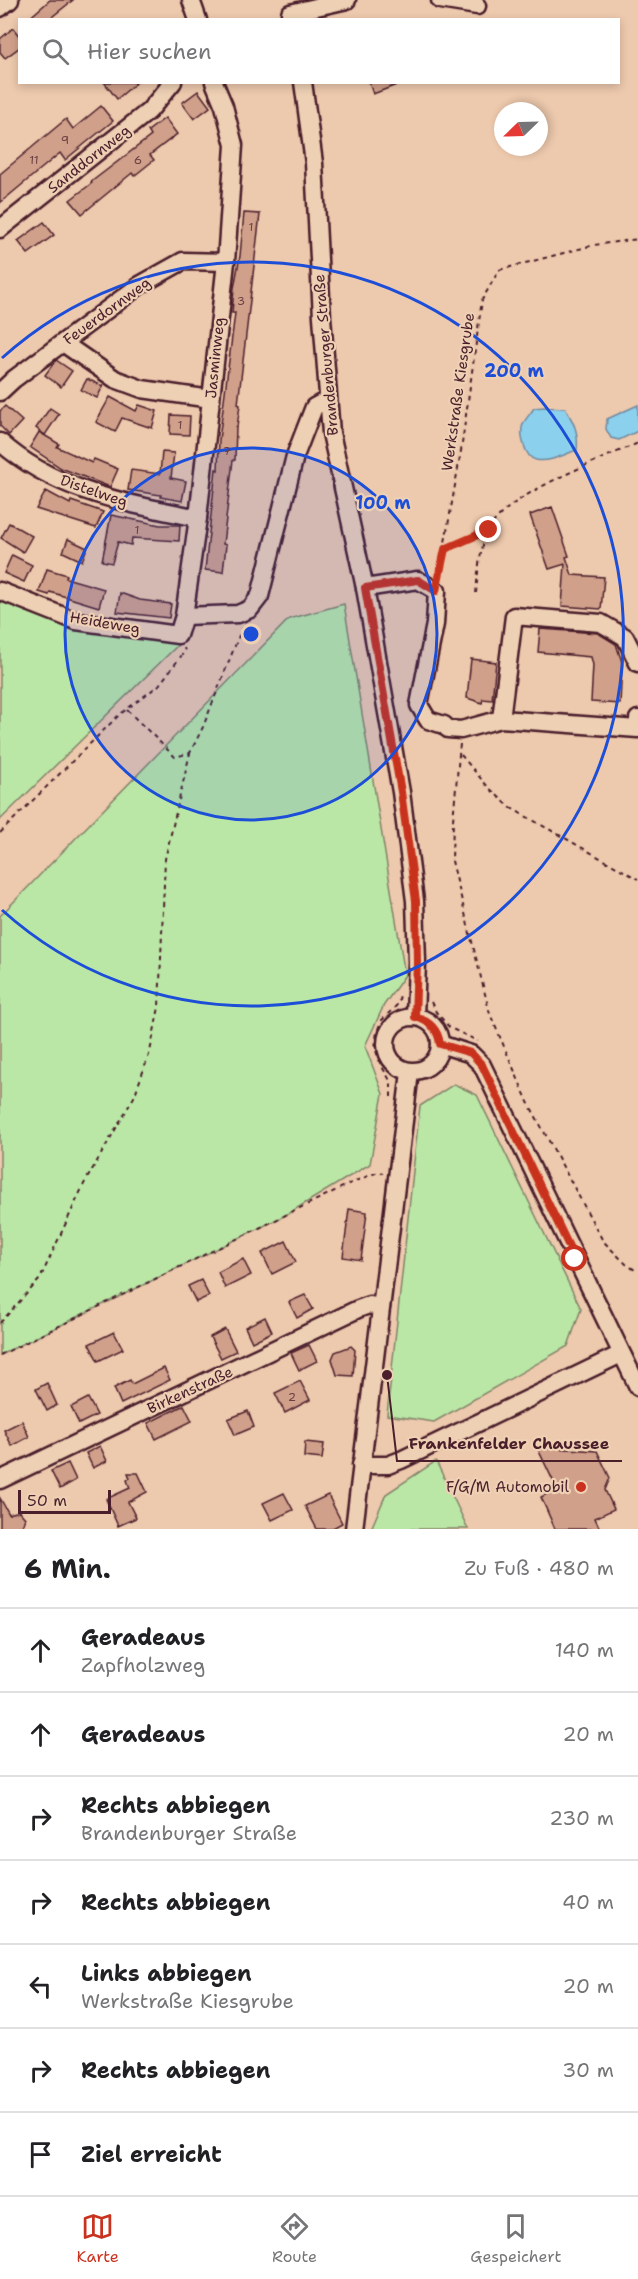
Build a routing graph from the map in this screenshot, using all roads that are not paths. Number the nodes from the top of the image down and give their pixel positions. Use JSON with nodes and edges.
{"nodes":[{"id":1,"x":10,"y":0,"type":"edge"},
{"id":2,"x":191,"y":0,"type":"edge"},
{"id":3,"x":347,"y":0,"type":"edge"},
{"id":4,"x":440,"y":0,"type":"edge"},
{"id":5,"x":477,"y":6,"type":"dead end"},
{"id":6,"x":0,"y":8,"type":"edge"},
{"id":7,"x":290,"y":11,"type":"edge"},
{"id":8,"x":197,"y":18,"type":"edge"},
{"id":9,"x":171,"y":84,"type":"edge"},
{"id":10,"x":215,"y":84,"type":"edge"},
{"id":11,"x":303,"y":84,"type":"edge"},
{"id":12,"x":0,"y":229,"type":"edge"},
{"id":13,"x":226,"y":262,"type":"junction"},
{"id":14,"x":63,"y":343,"type":"junction"},
{"id":15,"x":0,"y":392,"type":"edge"},
{"id":16,"x":211,"y":399,"type":"junction"},
{"id":17,"x":327,"y":400,"type":"junction"},
{"id":18,"x":0,"y":442,"type":"edge"},
{"id":19,"x":198,"y":518,"type":"junction"},
{"id":20,"x":365,"y":588,"type":"junction"},
{"id":21,"x":0,"y":591,"type":"edge"},
{"id":22,"x":184,"y":616,"type":"junction"},
{"id":23,"x":178,"y":635,"type":"joint"},
{"id":24,"x":638,"y":663,"type":"edge"},
{"id":25,"x":501,"y":718,"type":"junction"},
{"id":26,"x":638,"y":719,"type":"edge"},
{"id":27,"x":415,"y":1017,"type":"junction"},
{"id":28,"x":440,"y":1044,"type":"junction"},
{"id":29,"x":410,"y":1072,"type":"junction"},
{"id":30,"x":381,"y":1307,"type":"junction"},
{"id":31,"x":621,"y":1354,"type":"junction"},
{"id":32,"x":638,"y":1388,"type":"edge"},
{"id":33,"x":362,"y":1465,"type":"junction"},
{"id":34,"x":0,"y":1480,"type":"edge"},
{"id":35,"x":354,"y":1529,"type":"edge"}],
"edges":[{"from":1,"to":6,"type":"street"},
{"from":2,"to":8,"type":"street"},
{"from":3,"to":7,"type":"street"},
{"from":4,"to":5,"type":"street"},
{"from":9,"to":12,"type":"street","name":"Sanddornweg"},
{"from":10,"to":13,"type":"street","name":"Jasminweg"},
{"from":11,"to":17,"type":"street","name":"Brandenburger Straße"},
{"from":13,"to":14,"type":"street","name":"Feuerdornweg"},
{"from":13,"to":16,"type":"street","name":"Jasminweg"},
{"from":14,"to":15,"type":"street","name":"Feuerdornweg"},
{"from":14,"to":16,"type":"street"},
{"from":16,"to":19,"type":"street","name":"Jasminweg"},
{"from":17,"to":20,"type":"street","name":"Brandenburger Straße"},
{"from":17,"to":22,"type":"street"},
{"from":18,"to":19,"type":"street","name":"Distelweg"},
{"from":19,"to":22,"type":"street","name":"Jasminweg"},
{"from":20,"to":25,"type":"street"},
{"from":20,"to":27,"type":"street","name":"Brandenburger Straße"},
{"from":21,"to":23,"type":"street","name":"Heideweg"},
{"from":22,"to":23,"type":"street","name":"Jasminweg"},
{"from":24,"to":25,"type":"street"},
{"from":25,"to":26,"type":"street"},
{"from":27,"to":28,"type":"street"},
{"from":27,"to":29,"type":"street"},
{"from":28,"to":29,"type":"street"},
{"from":28,"to":31,"type":"street"},
{"from":29,"to":30,"type":"street"},
{"from":30,"to":33,"type":"street"},
{"from":30,"to":34,"type":"street","name":"Birkenstraße"},
{"from":31,"to":32,"type":"street"},
{"from":31,"to":33,"type":"street"},
{"from":33,"to":35,"type":"street"}]}
